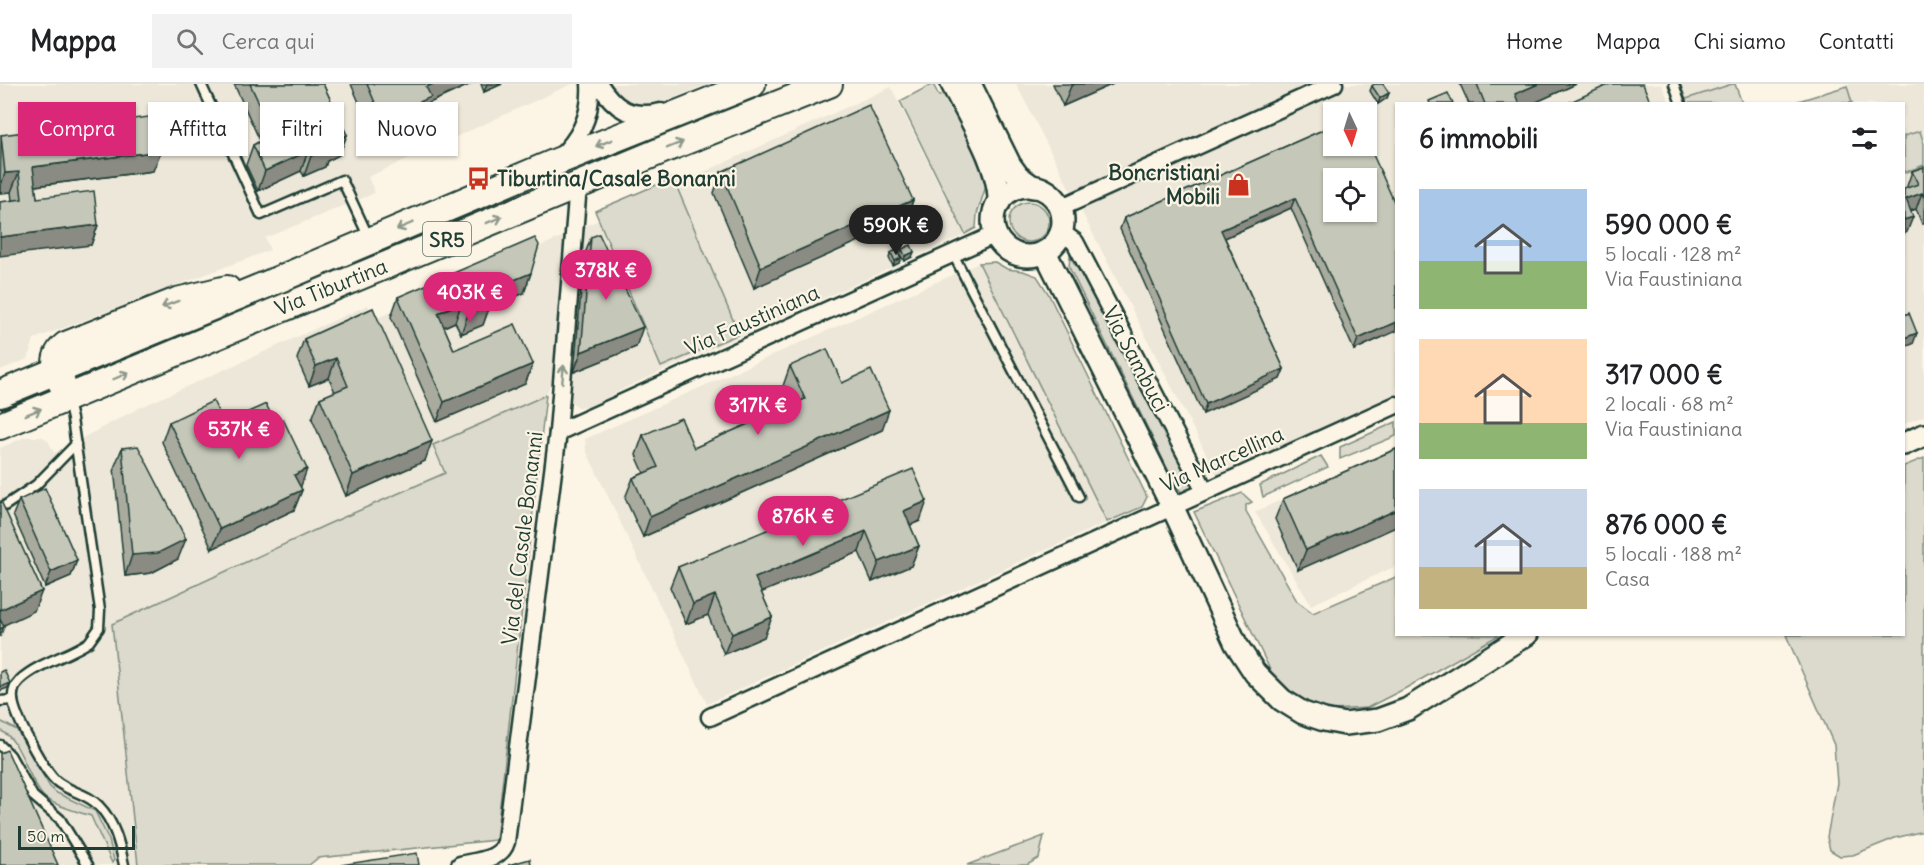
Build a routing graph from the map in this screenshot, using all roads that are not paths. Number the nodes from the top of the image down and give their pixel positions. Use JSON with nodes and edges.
{"nodes":[{"id":1,"x":201,"y":84,"type":"edge"},
{"id":2,"x":590,"y":84,"type":"edge"},
{"id":3,"x":599,"y":84,"type":"edge"},
{"id":4,"x":752,"y":84,"type":"edge"},
{"id":5,"x":829,"y":84,"type":"edge"},
{"id":6,"x":952,"y":84,"type":"edge"},
{"id":7,"x":970,"y":84,"type":"edge"},
{"id":8,"x":1334,"y":84,"type":"edge"},
{"id":9,"x":1674,"y":84,"type":"edge"},
{"id":10,"x":717,"y":98,"type":"junction"},
{"id":11,"x":1680,"y":102,"type":"edge"},
{"id":12,"x":555,"y":162,"type":"junction"},
{"id":13,"x":578,"y":185,"type":"junction"},
{"id":14,"x":1033,"y":187,"type":"junction"},
{"id":15,"x":999,"y":202,"type":"junction"},
{"id":16,"x":1060,"y":208,"type":"junction"},
{"id":17,"x":1061,"y":232,"type":"junction"},
{"id":18,"x":996,"y":234,"type":"junction"},
{"id":19,"x":370,"y":241,"type":"junction"},
{"id":20,"x":1045,"y":252,"type":"junction"},
{"id":21,"x":953,"y":254,"type":"junction"},
{"id":22,"x":57,"y":371,"type":"junction"},
{"id":23,"x":0,"y":394,"type":"edge"},
{"id":24,"x":67,"y":399,"type":"junction"},
{"id":25,"x":1395,"y":405,"type":"edge"},
{"id":26,"x":0,"y":426,"type":"edge"},
{"id":27,"x":558,"y":432,"type":"junction"},
{"id":28,"x":1924,"y":435,"type":"edge"},
{"id":29,"x":76,"y":444,"type":"junction"},
{"id":30,"x":1905,"y":444,"type":"edge"},
{"id":31,"x":1205,"y":491,"type":"junction"},
{"id":32,"x":1079,"y":497,"type":"dead end"},
{"id":33,"x":1172,"y":506,"type":"junction"},
{"id":34,"x":0,"y":509,"type":"edge"},
{"id":35,"x":1524,"y":636,"type":"edge"},
{"id":36,"x":13,"y":700,"type":"junction"},
{"id":37,"x":0,"y":701,"type":"edge"},
{"id":38,"x":710,"y":717,"type":"dead end"},
{"id":39,"x":0,"y":745,"type":"edge"},
{"id":40,"x":87,"y":865,"type":"edge"},
{"id":41,"x":124,"y":865,"type":"edge"},
{"id":42,"x":460,"y":865,"type":"edge"}],
"edges":[{"from":1,"to":19,"type":"lane"},
{"from":2,"to":12,"type":"street"},
{"from":3,"to":10,"type":"street"},
{"from":4,"to":10,"type":"main road","name":"Via Tiburtina"},
{"from":13,"to":5,"type":"main road","name":"Via Tiburtina","number":"SR5","one_way":true},
{"from":6,"to":15,"type":"street"},
{"from":7,"to":14,"type":"street"},
{"from":8,"to":16,"type":"street"},
{"from":9,"to":11,"type":"lane"},
{"from":10,"to":12,"type":"main road","name":"Via Tiburtina","one_way":true},
{"from":12,"to":19,"type":"main road","name":"Via Tiburtina","one_way":true},
{"from":24,"to":13,"type":"main road","name":"Via Tiburtina","number":"SR5","one_way":true},
{"from":27,"to":13,"type":"street","name":"Via del Casale Bonanni","one_way":true},
{"from":14,"to":15,"type":"street"},
{"from":14,"to":16,"type":"street"},
{"from":15,"to":18,"type":"street"},
{"from":16,"to":17,"type":"street"},
{"from":17,"to":20,"type":"street"},
{"from":17,"to":31,"type":"street","name":"Via Sambuci"},
{"from":18,"to":20,"type":"street"},
{"from":18,"to":21,"type":"street","name":"Via Faustiniana"},
{"from":19,"to":22,"type":"main road","name":"Via Tiburtina","one_way":true},
{"from":20,"to":33,"type":"street","name":"Via Sambuci"},
{"from":21,"to":27,"type":"street","name":"Via Faustiniana"},
{"from":21,"to":32,"type":"lane"},
{"from":22,"to":23,"type":"main road"},
{"from":22,"to":24,"type":"main road"},
{"from":26,"to":24,"type":"main road","name":"Via Tiburtina","number":"SR5","one_way":true},
{"from":24,"to":29,"type":"lane"},
{"from":25,"to":31,"type":"street","name":"Via Marcellina"},
{"from":27,"to":42,"type":"street","name":"Via del Casale Bonanni"},
{"from":28,"to":30,"type":"street"},
{"from":29,"to":34,"type":"lane"},
{"from":29,"to":36,"type":"lane"},
{"from":31,"to":33,"type":"street","name":"Via Marcellina"},
{"from":33,"to":35,"type":"street","name":"Via Sambuci"},
{"from":33,"to":38,"type":"street","name":"Via Marcellina"},
{"from":36,"to":37,"type":"lane"},
{"from":36,"to":41,"type":"lane"},
{"from":39,"to":40,"type":"lane"}]}
